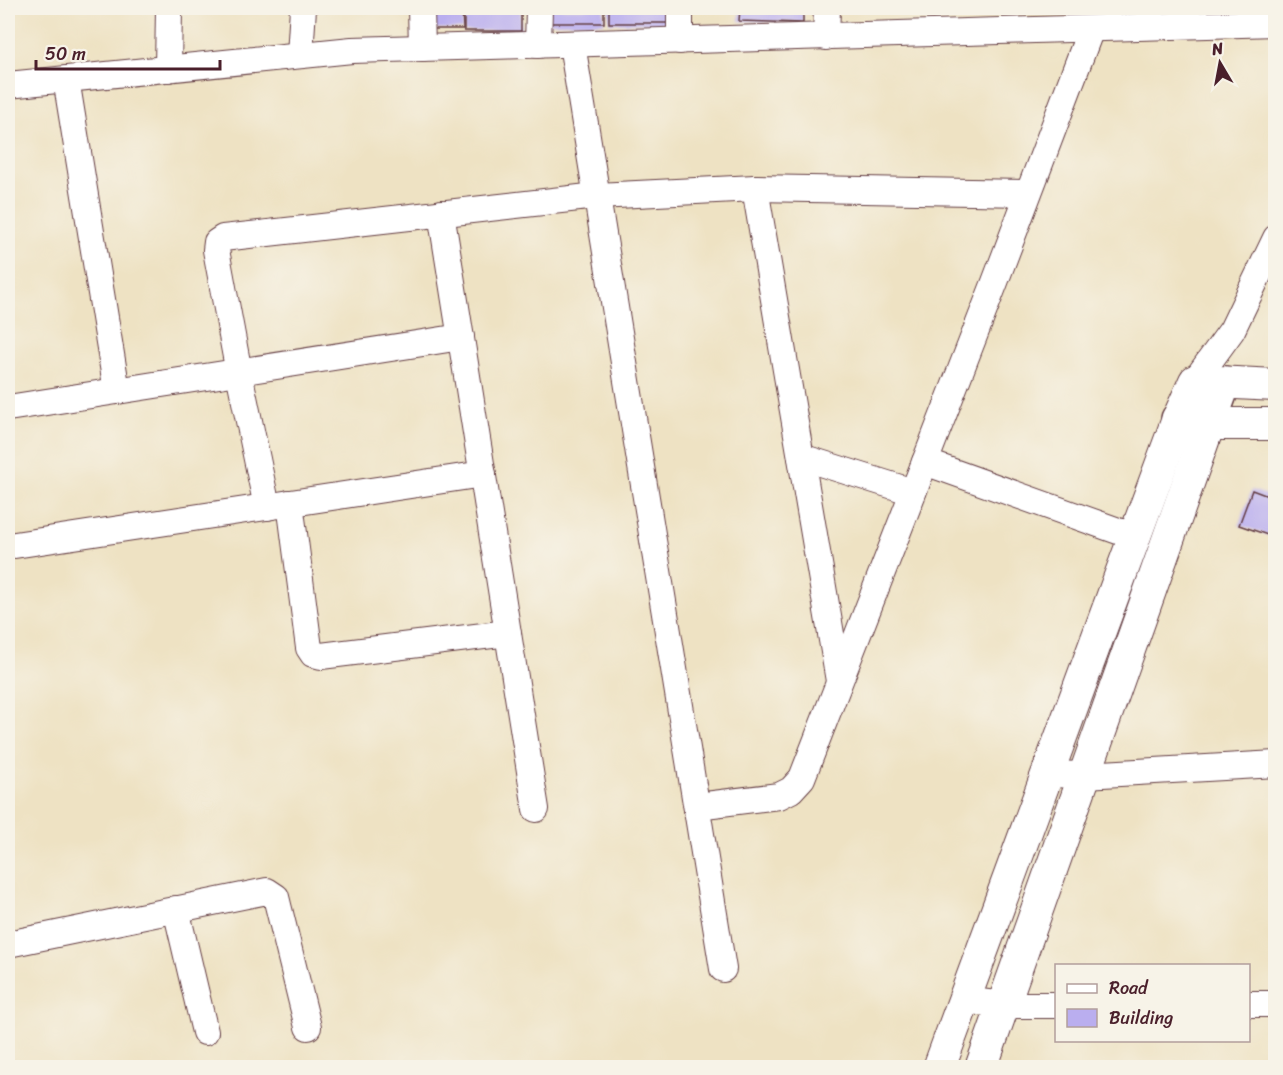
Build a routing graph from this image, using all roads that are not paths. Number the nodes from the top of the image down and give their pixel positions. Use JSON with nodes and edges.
{"nodes":[{"id":1,"x":169,"y":8,"type":"edge"},
{"id":2,"x":303,"y":8,"type":"edge"},
{"id":3,"x":422,"y":8,"type":"edge"},
{"id":4,"x":539,"y":8,"type":"edge"},
{"id":5,"x":680,"y":8,"type":"edge"},
{"id":6,"x":827,"y":8,"type":"edge"},
{"id":7,"x":1275,"y":23,"type":"edge"},
{"id":8,"x":1091,"y":29,"type":"junction"},
{"id":9,"x":826,"y":37,"type":"junction"},
{"id":10,"x":680,"y":41,"type":"junction"},
{"id":11,"x":572,"y":44,"type":"junction"},
{"id":12,"x":538,"y":45,"type":"junction"},
{"id":13,"x":422,"y":48,"type":"junction"},
{"id":14,"x":300,"y":56,"type":"junction"},
{"id":15,"x":168,"y":69,"type":"junction"},
{"id":16,"x":66,"y":79,"type":"junction"},
{"id":17,"x":8,"y":85,"type":"edge"},
{"id":18,"x":755,"y":188,"type":"junction"},
{"id":19,"x":1029,"y":193,"type":"junction"},
{"id":20,"x":597,"y":196,"type":"junction"},
{"id":21,"x":441,"y":213,"type":"junction"},
{"id":22,"x":1275,"y":238,"type":"edge"},
{"id":23,"x":461,"y":338,"type":"junction"},
{"id":24,"x":239,"y":373,"type":"junction"},
{"id":25,"x":1210,"y":382,"type":"junction"},
{"id":26,"x":1275,"y":385,"type":"edge"},
{"id":27,"x":117,"y":391,"type":"junction"},
{"id":28,"x":8,"y":408,"type":"edge"},
{"id":29,"x":1194,"y":421,"type":"junction"},
{"id":30,"x":1275,"y":424,"type":"edge"},
{"id":31,"x":801,"y":457,"type":"junction"},
{"id":32,"x":925,"y":462,"type":"junction"},
{"id":33,"x":483,"y":474,"type":"junction"},
{"id":34,"x":913,"y":492,"type":"junction"},
{"id":35,"x":279,"y":505,"type":"junction"},
{"id":36,"x":1134,"y":537,"type":"junction"},
{"id":37,"x":8,"y":546,"type":"edge"},
{"id":38,"x":508,"y":633,"type":"junction"},
{"id":39,"x":839,"y":683,"type":"junction"},
{"id":40,"x":1275,"y":764,"type":"edge"},
{"id":41,"x":1047,"y":774,"type":"junction"},
{"id":42,"x":1085,"y":775,"type":"junction"},
{"id":43,"x":697,"y":806,"type":"junction"},
{"id":44,"x":536,"y":809,"type":"dead end"},
{"id":45,"x":176,"y":909,"type":"junction"},
{"id":46,"x":8,"y":944,"type":"edge"},
{"id":47,"x":723,"y":969,"type":"dead end"},
{"id":48,"x":964,"y":1000,"type":"junction"},
{"id":49,"x":1250,"y":1004,"type":"edge"},
{"id":50,"x":1275,"y":1004,"type":"edge"},
{"id":51,"x":1003,"y":1005,"type":"junction"},
{"id":52,"x":1055,"y":1005,"type":"edge"},
{"id":53,"x":308,"y":1027,"type":"dead end"},
{"id":54,"x":205,"y":1032,"type":"dead end"},
{"id":55,"x":939,"y":1068,"type":"edge"},
{"id":56,"x":981,"y":1068,"type":"edge"}],
"edges":[{"from":1,"to":15,"type":"street"},
{"from":2,"to":14,"type":"street"},
{"from":3,"to":13,"type":"street"},
{"from":4,"to":12,"type":"street"},
{"from":5,"to":10,"type":"street"},
{"from":6,"to":9,"type":"street"},
{"from":7,"to":8,"type":"street"},
{"from":8,"to":9,"type":"street"},
{"from":8,"to":19,"type":"street"},
{"from":9,"to":10,"type":"street"},
{"from":10,"to":11,"type":"street"},
{"from":11,"to":12,"type":"street"},
{"from":11,"to":20,"type":"street"},
{"from":12,"to":13,"type":"street"},
{"from":13,"to":14,"type":"street"},
{"from":14,"to":15,"type":"street"},
{"from":15,"to":16,"type":"street"},
{"from":16,"to":17,"type":"street"},
{"from":16,"to":27,"type":"street"},
{"from":18,"to":19,"type":"street"},
{"from":18,"to":20,"type":"street"},
{"from":18,"to":31,"type":"street"},
{"from":19,"to":32,"type":"street"},
{"from":20,"to":21,"type":"street"},
{"from":20,"to":43,"type":"street"},
{"from":21,"to":23,"type":"street"},
{"from":21,"to":24,"type":"street"},
{"from":22,"to":25,"type":"street"},
{"from":23,"to":24,"type":"street"},
{"from":23,"to":33,"type":"street"},
{"from":24,"to":27,"type":"street"},
{"from":24,"to":35,"type":"street"},
{"from":25,"to":26,"type":"main road"},
{"from":25,"to":29,"type":"highway"},
{"from":27,"to":28,"type":"street"},
{"from":29,"to":30,"type":"main road"},
{"from":29,"to":36,"type":"main road"},
{"from":29,"to":42,"type":"main road"},
{"from":31,"to":34,"type":"street"},
{"from":31,"to":39,"type":"street"},
{"from":32,"to":34,"type":"street"},
{"from":32,"to":36,"type":"street"},
{"from":33,"to":35,"type":"street"},
{"from":33,"to":38,"type":"street"},
{"from":34,"to":39,"type":"street"},
{"from":35,"to":37,"type":"street"},
{"from":35,"to":38,"type":"street"},
{"from":36,"to":41,"type":"main road"},
{"from":38,"to":44,"type":"street"},
{"from":39,"to":43,"type":"street"},
{"from":40,"to":42,"type":"street"},
{"from":41,"to":42,"type":"street"},
{"from":41,"to":48,"type":"main road"},
{"from":42,"to":51,"type":"main road"},
{"from":43,"to":47,"type":"street"},
{"from":45,"to":46,"type":"street"},
{"from":45,"to":53,"type":"street"},
{"from":45,"to":54,"type":"street"},
{"from":48,"to":51,"type":"street"},
{"from":48,"to":55,"type":"main road"},
{"from":49,"to":50,"type":"street"},
{"from":51,"to":52,"type":"street"},
{"from":51,"to":56,"type":"main road"}]}
